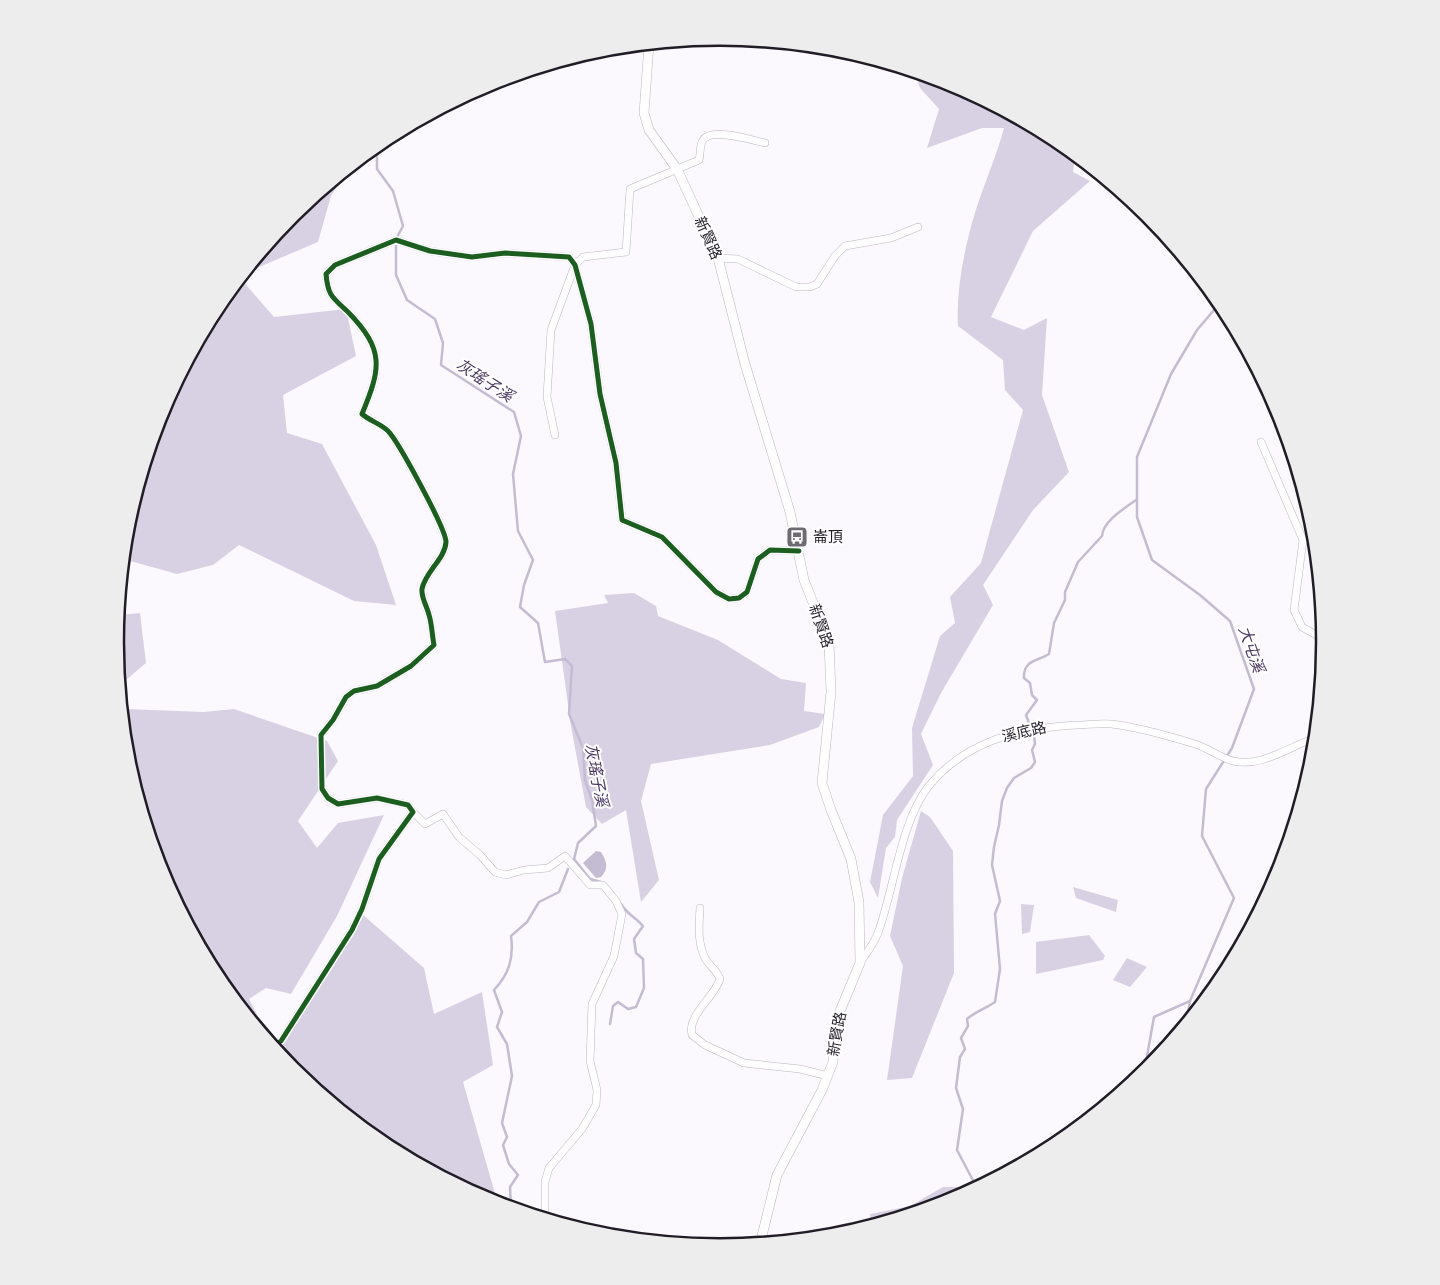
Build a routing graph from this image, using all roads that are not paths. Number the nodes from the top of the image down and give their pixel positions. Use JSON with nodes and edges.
{"nodes":[{"id":1,"x":649,"y":50,"type":"edge"},
{"id":2,"x":764,"y":142,"type":"dead end"},
{"id":3,"x":677,"y":169,"type":"junction"},
{"id":4,"x":918,"y":227,"type":"dead end"},
{"id":5,"x":718,"y":258,"type":"junction"},
{"id":6,"x":576,"y":265,"type":"junction"},
{"id":7,"x":555,"y":435,"type":"dead end"},
{"id":8,"x":1261,"y":442,"type":"dead end"},
{"id":9,"x":1303,"y":540,"type":"junction"},
{"id":10,"x":1307,"y":540,"type":"edge"},
{"id":11,"x":798,"y":552,"type":"junction"},
{"id":12,"x":1316,"y":635,"type":"edge"},
{"id":13,"x":1308,"y":740,"type":"edge"},
{"id":14,"x":413,"y":812,"type":"junction"},
{"id":15,"x":700,"y":908,"type":"dead end"},
{"id":16,"x":860,"y":963,"type":"junction"},
{"id":17,"x":278,"y":1043,"type":"edge"},
{"id":18,"x":828,"y":1076,"type":"junction"},
{"id":19,"x":545,"y":1212,"type":"edge"},
{"id":20,"x":762,"y":1237,"type":"edge"}],
"edges":[{"from":1,"to":3,"type":"street","name":"新賢路"},
{"from":2,"to":3,"type":"street"},
{"from":3,"to":5,"type":"street","name":"新賢路"},
{"from":3,"to":6,"type":"street"},
{"from":4,"to":5,"type":"street"},
{"from":5,"to":11,"type":"street","name":"新賢路"},
{"from":6,"to":7,"type":"street"},
{"from":6,"to":11,"type":"street"},
{"from":6,"to":14,"type":"street"},
{"from":8,"to":9,"type":"street"},
{"from":9,"to":10,"type":"street"},
{"from":9,"to":12,"type":"street"},
{"from":11,"to":16,"type":"street","name":"新賢路"},
{"from":13,"to":16,"type":"street","name":"溪底路"},
{"from":14,"to":17,"type":"street"},
{"from":14,"to":19,"type":"street"},
{"from":15,"to":18,"type":"street"},
{"from":16,"to":18,"type":"street","name":"新賢路"},
{"from":18,"to":20,"type":"street","name":"新賢路"}]}
